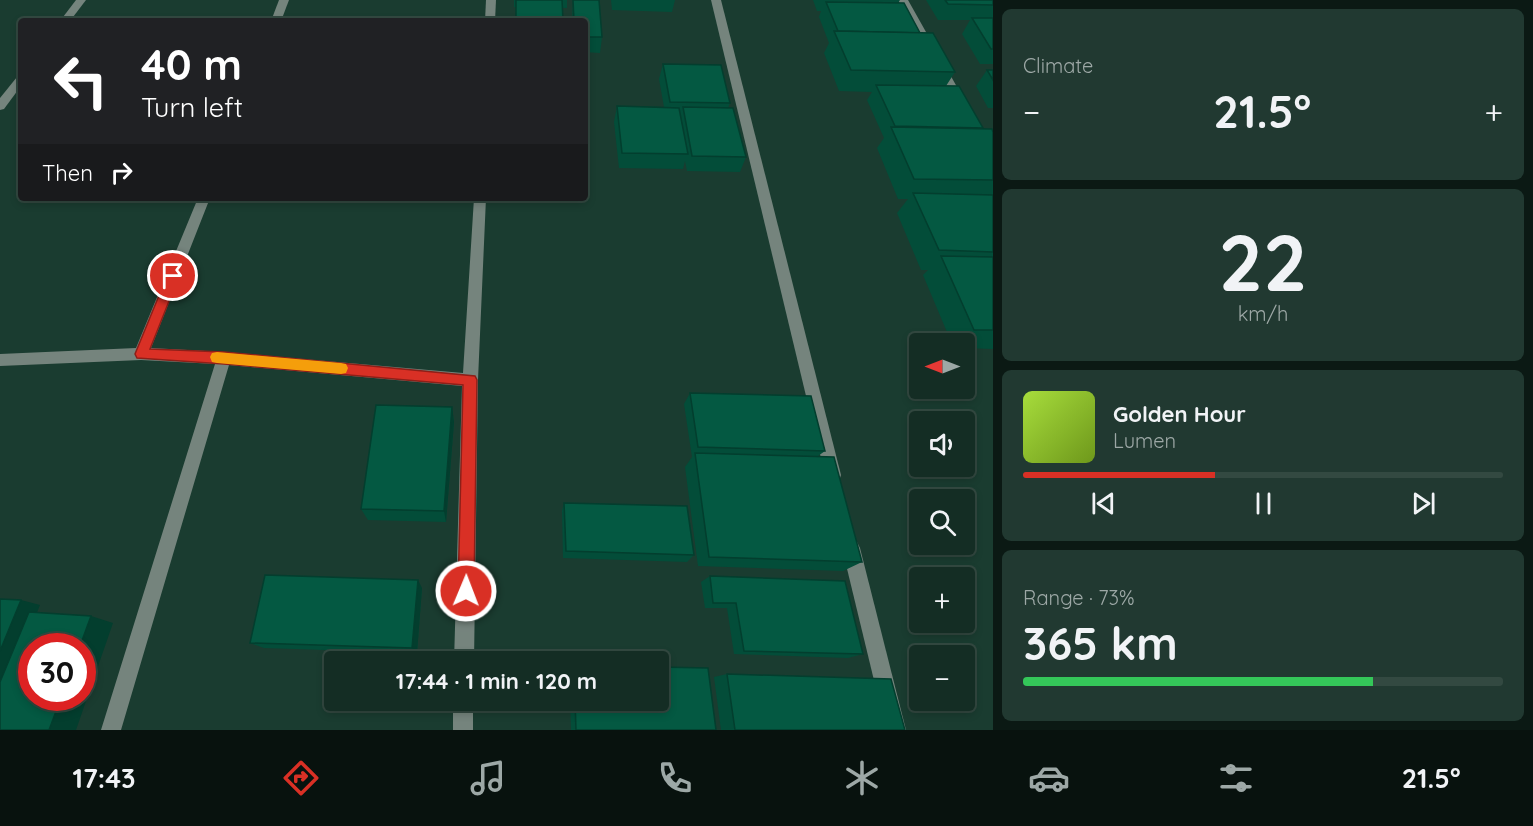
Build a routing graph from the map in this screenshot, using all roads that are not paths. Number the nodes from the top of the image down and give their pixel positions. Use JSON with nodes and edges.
{"nodes":[{"id":1,"x":81,"y":0,"type":"edge"},
{"id":2,"x":284,"y":0,"type":"edge"},
{"id":3,"x":491,"y":0,"type":"edge"},
{"id":4,"x":716,"y":0,"type":"edge"},
{"id":5,"x":903,"y":0,"type":"edge"},
{"id":6,"x":67,"y":18,"type":"edge"},
{"id":7,"x":277,"y":18,"type":"edge"},
{"id":8,"x":490,"y":18,"type":"edge"},
{"id":9,"x":18,"y":83,"type":"edge"},
{"id":10,"x":0,"y":106,"type":"edge"},
{"id":11,"x":965,"y":112,"type":"edge"},
{"id":12,"x":203,"y":201,"type":"edge"},
{"id":13,"x":480,"y":201,"type":"edge"},
{"id":14,"x":141,"y":354,"type":"junction"},
{"id":15,"x":224,"y":358,"type":"junction"},
{"id":16,"x":0,"y":360,"type":"edge"},
{"id":17,"x":470,"y":380,"type":"junction"},
{"id":18,"x":836,"y":487,"type":"edge"},
{"id":19,"x":847,"y":533,"type":"edge"},
{"id":20,"x":464,"y":651,"type":"edge"},
{"id":21,"x":464,"y":711,"type":"edge"},
{"id":22,"x":111,"y":730,"type":"edge"},
{"id":23,"x":463,"y":730,"type":"edge"},
{"id":24,"x":896,"y":730,"type":"edge"}],
"edges":[{"from":1,"to":6,"type":"street"},
{"from":2,"to":7,"type":"street"},
{"from":3,"to":8,"type":"street"},
{"from":4,"to":18,"type":"street"},
{"from":5,"to":11,"type":"street"},
{"from":9,"to":10,"type":"street"},
{"from":12,"to":14,"type":"street"},
{"from":13,"to":17,"type":"street"},
{"from":14,"to":15,"type":"street"},
{"from":14,"to":16,"type":"street"},
{"from":15,"to":17,"type":"street"},
{"from":15,"to":22,"type":"street"},
{"from":17,"to":20,"type":"street"},
{"from":19,"to":24,"type":"street"},
{"from":21,"to":23,"type":"street"}]}
